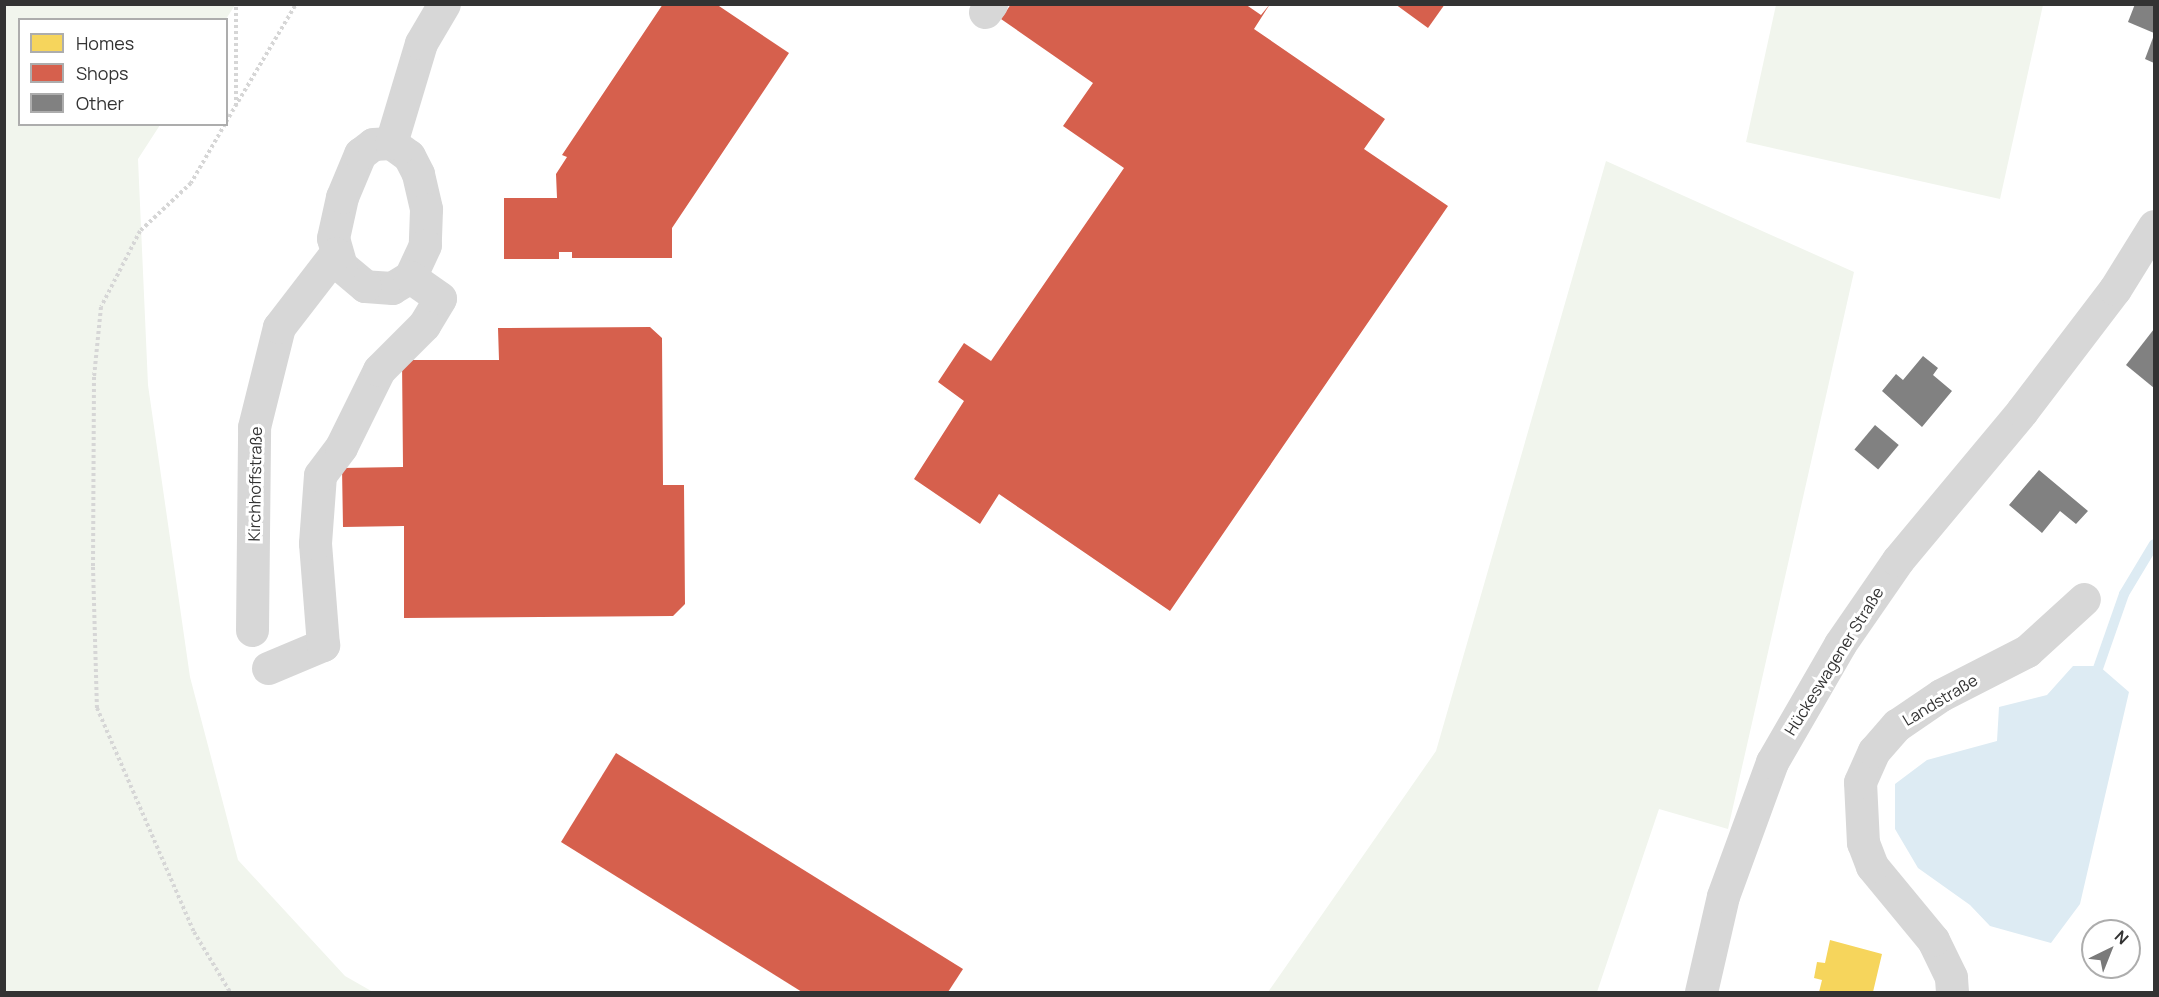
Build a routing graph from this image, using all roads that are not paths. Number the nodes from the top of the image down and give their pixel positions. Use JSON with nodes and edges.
{"nodes":[{"id":1,"x":444,"y":4,"type":"edge"},
{"id":2,"x":391,"y":143,"type":"junction"},
{"id":3,"x":2154,"y":226,"type":"edge"},
{"id":4,"x":336,"y":253,"type":"junction"},
{"id":5,"x":410,"y":277,"type":"junction"},
{"id":6,"x":2084,"y":599,"type":"dead end"},
{"id":7,"x":252,"y":630,"type":"dead end"},
{"id":8,"x":268,"y":668,"type":"dead end"},
{"id":9,"x":1701,"y":993,"type":"edge"},
{"id":10,"x":1952,"y":993,"type":"edge"}],
"edges":[{"from":1,"to":2,"type":"street"},
{"from":2,"to":4,"type":"street"},
{"from":2,"to":5,"type":"street"},
{"from":3,"to":9,"type":"street","name":"Hückeswagener Straße"},
{"from":4,"to":5,"type":"street"},
{"from":4,"to":7,"type":"street","name":"Kirchhoffstraße"},
{"from":5,"to":8,"type":"street"},
{"from":6,"to":10,"type":"street","name":"Landstraße"}]}
